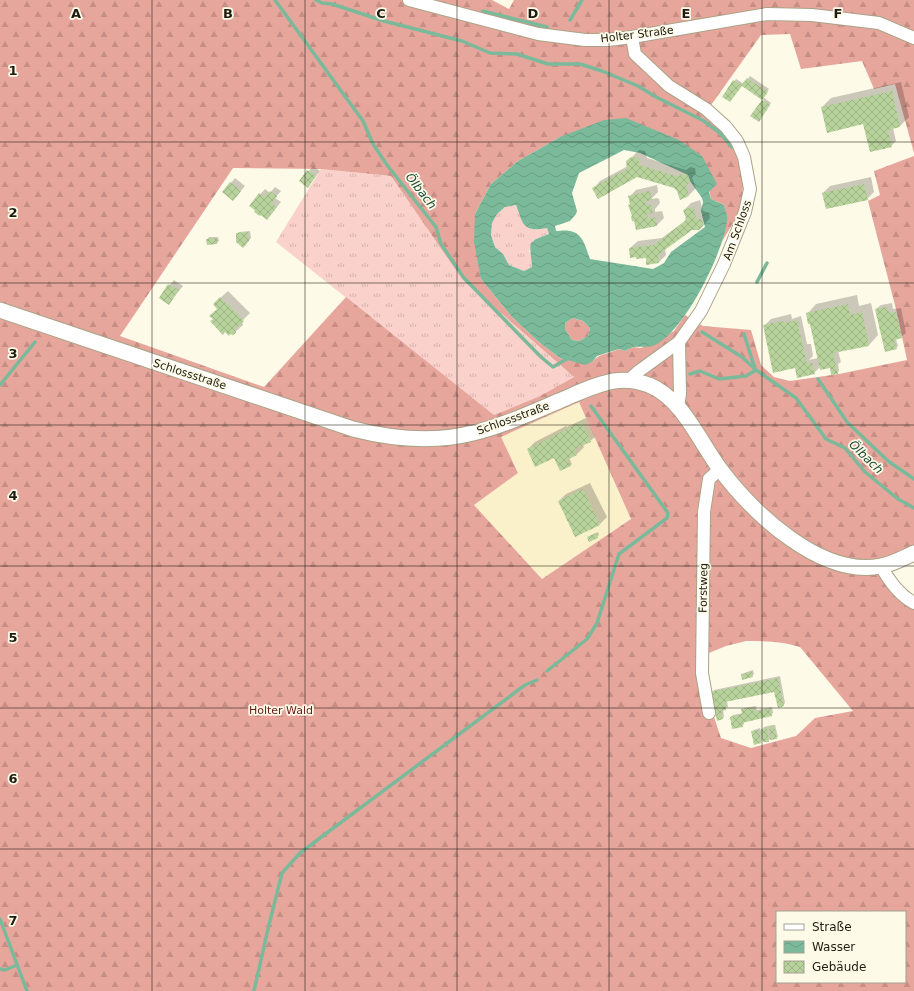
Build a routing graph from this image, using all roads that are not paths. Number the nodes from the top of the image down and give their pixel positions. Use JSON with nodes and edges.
{"nodes":[{"id":1,"x":409,"y":0,"type":"edge"},
{"id":2,"x":632,"y":37,"type":"junction"},
{"id":3,"x":914,"y":38,"type":"edge"},
{"id":4,"x":0,"y":310,"type":"edge"},
{"id":5,"x":679,"y":342,"type":"junction"},
{"id":6,"x":629,"y":380,"type":"junction"},
{"id":7,"x":678,"y":406,"type":"junction"},
{"id":8,"x":720,"y":469,"type":"junction"},
{"id":9,"x":914,"y":553,"type":"edge"},
{"id":10,"x":881,"y":566,"type":"junction"},
{"id":11,"x":914,"y":603,"type":"edge"},
{"id":12,"x":709,"y":713,"type":"dead end"}],
"edges":[{"from":1,"to":2,"type":"street","name":"Holter Straße"},
{"from":2,"to":3,"type":"street","name":"Holter Straße"},
{"from":2,"to":5,"type":"street","name":"Am Schloss"},
{"from":4,"to":6,"type":"main road","name":"Schlossstraße"},
{"from":5,"to":6,"type":"street","name":"Am Schloss"},
{"from":5,"to":7,"type":"street"},
{"from":6,"to":7,"type":"main road","name":"Schlossstraße"},
{"from":7,"to":8,"type":"main road","name":"Schlossstraße"},
{"from":8,"to":10,"type":"main road","name":"Schlossstraße"},
{"from":8,"to":12,"type":"street","name":"Forstweg"},
{"from":9,"to":10,"type":"main road","name":"Schlossstraße"},
{"from":10,"to":11,"type":"street"}]}
